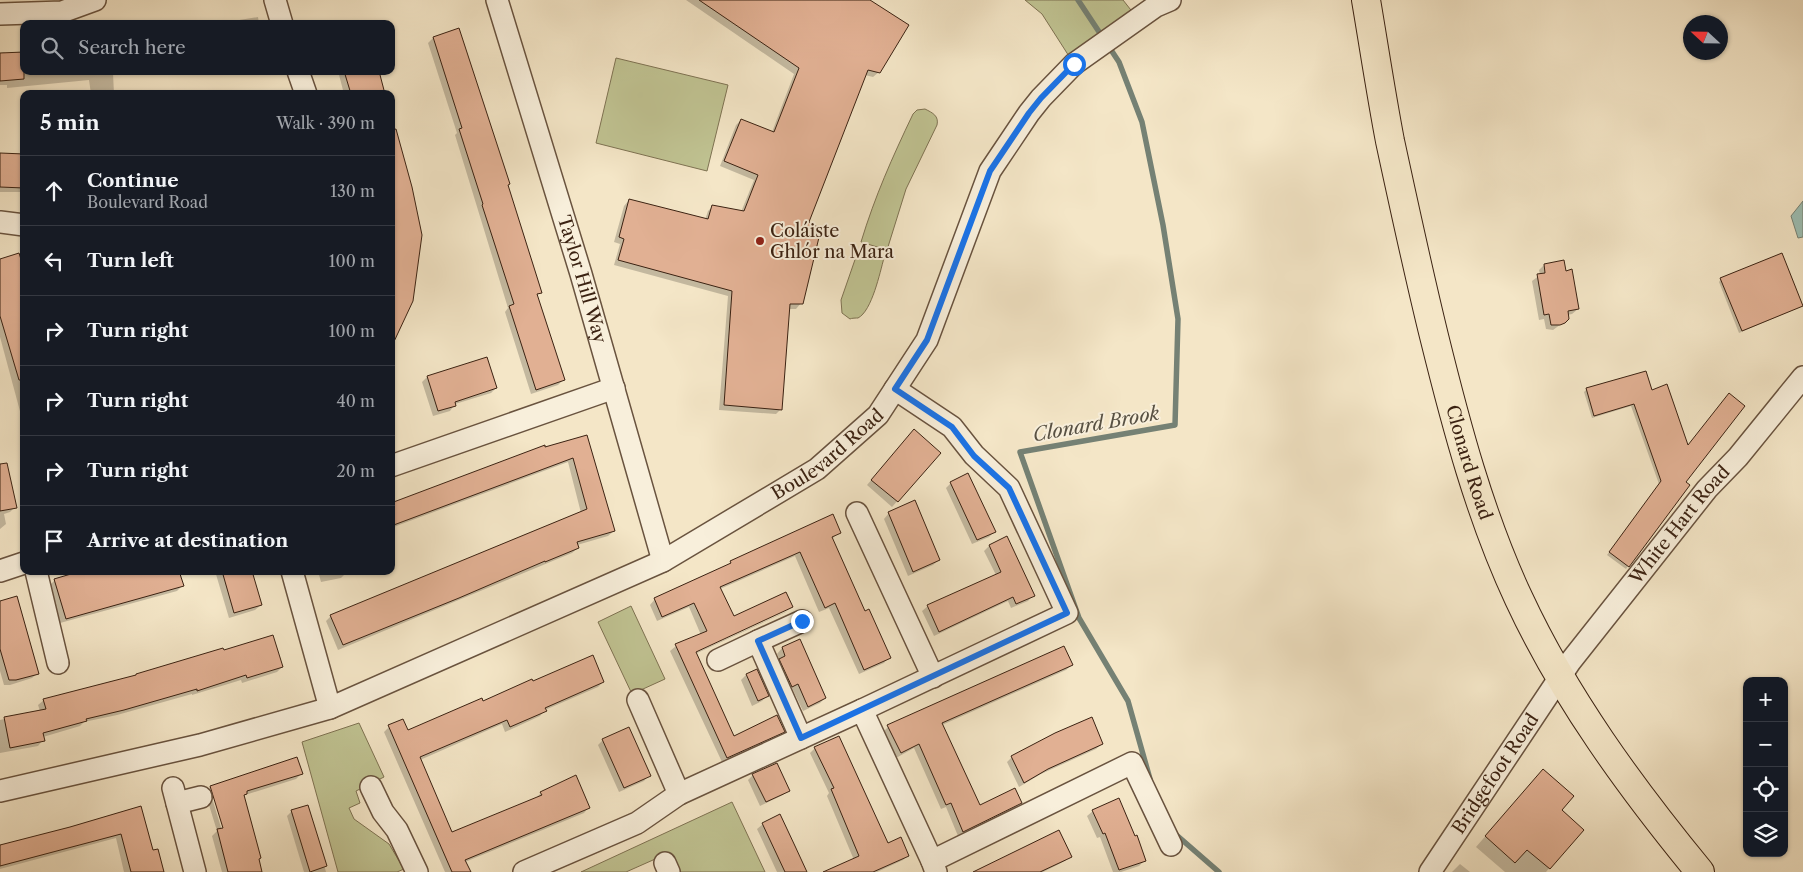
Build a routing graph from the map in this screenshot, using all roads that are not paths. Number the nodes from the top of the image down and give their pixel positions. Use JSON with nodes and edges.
{"nodes":[{"id":1,"x":95,"y":0,"type":"edge"},
{"id":2,"x":275,"y":0,"type":"edge"},
{"id":3,"x":497,"y":0,"type":"edge"},
{"id":4,"x":1170,"y":0,"type":"edge"},
{"id":5,"x":1366,"y":0,"type":"edge"},
{"id":6,"x":0,"y":14,"type":"edge"},
{"id":7,"x":281,"y":20,"type":"edge"},
{"id":8,"x":299,"y":75,"type":"edge"},
{"id":9,"x":305,"y":90,"type":"edge"},
{"id":10,"x":0,"y":222,"type":"edge"},
{"id":11,"x":20,"y":225,"type":"edge"},
{"id":12,"x":1803,"y":377,"type":"edge"},
{"id":13,"x":614,"y":388,"type":"junction"},
{"id":14,"x":895,"y":389,"type":"junction"},
{"id":15,"x":395,"y":465,"type":"edge"},
{"id":16,"x":857,"y":513,"type":"dead end"},
{"id":17,"x":663,"y":561,"type":"junction"},
{"id":18,"x":20,"y":564,"type":"edge"},
{"id":19,"x":0,"y":571,"type":"edge"},
{"id":20,"x":37,"y":575,"type":"edge"},
{"id":21,"x":293,"y":575,"type":"edge"},
{"id":22,"x":802,"y":621,"type":"dead end"},
{"id":23,"x":758,"y":641,"type":"junction"},
{"id":24,"x":718,"y":660,"type":"dead end"},
{"id":25,"x":58,"y":663,"type":"dead end"},
{"id":26,"x":932,"y":677,"type":"junction"},
{"id":27,"x":1560,"y":677,"type":"junction"},
{"id":28,"x":638,"y":700,"type":"dead end"},
{"id":29,"x":330,"y":708,"type":"junction"},
{"id":30,"x":862,"y":710,"type":"junction"},
{"id":31,"x":801,"y":738,"type":"junction"},
{"id":32,"x":372,"y":787,"type":"dead end"},
{"id":33,"x":0,"y":791,"type":"edge"},
{"id":34,"x":679,"y":794,"type":"junction"},
{"id":35,"x":201,"y":797,"type":"dead end"},
{"id":36,"x":1171,"y":845,"type":"dead end"},
{"id":37,"x":934,"y":866,"type":"edge"},
{"id":38,"x":195,"y":872,"type":"edge"},
{"id":39,"x":417,"y":872,"type":"edge"},
{"id":40,"x":524,"y":872,"type":"edge"},
{"id":41,"x":1430,"y":872,"type":"edge"},
{"id":42,"x":1700,"y":872,"type":"edge"}],
"edges":[{"from":1,"to":6,"type":"street"},
{"from":2,"to":7,"type":"street"},
{"from":3,"to":13,"type":"street","name":"Taylor Hill Way"},
{"from":4,"to":14,"type":"street","name":"Boulevard Road"},
{"from":5,"to":27,"type":"main road","name":"Clonard Road"},
{"from":8,"to":9,"type":"street"},
{"from":10,"to":11,"type":"street"},
{"from":12,"to":27,"type":"street","name":"White Hart Road"},
{"from":13,"to":15,"type":"street"},
{"from":13,"to":17,"type":"street","name":"Taylor Hill Way"},
{"from":14,"to":17,"type":"street","name":"Boulevard Road"},
{"from":14,"to":26,"type":"street"},
{"from":16,"to":26,"type":"street"},
{"from":17,"to":29,"type":"street","name":"Boulevard Road"},
{"from":18,"to":19,"type":"street"},
{"from":20,"to":25,"type":"street"},
{"from":21,"to":29,"type":"street"},
{"from":22,"to":23,"type":"street"},
{"from":23,"to":24,"type":"street"},
{"from":23,"to":31,"type":"street"},
{"from":26,"to":30,"type":"street"},
{"from":27,"to":41,"type":"street","name":"Bridgefoot Road"},
{"from":27,"to":42,"type":"main road","name":"Clonard Road"},
{"from":28,"to":34,"type":"street"},
{"from":29,"to":33,"type":"street","name":"Boulevard Road"},
{"from":30,"to":31,"type":"street"},
{"from":30,"to":37,"type":"street"},
{"from":31,"to":34,"type":"street"},
{"from":32,"to":39,"type":"street"},
{"from":34,"to":40,"type":"street"},
{"from":35,"to":38,"type":"street"},
{"from":36,"to":37,"type":"street"}]}
